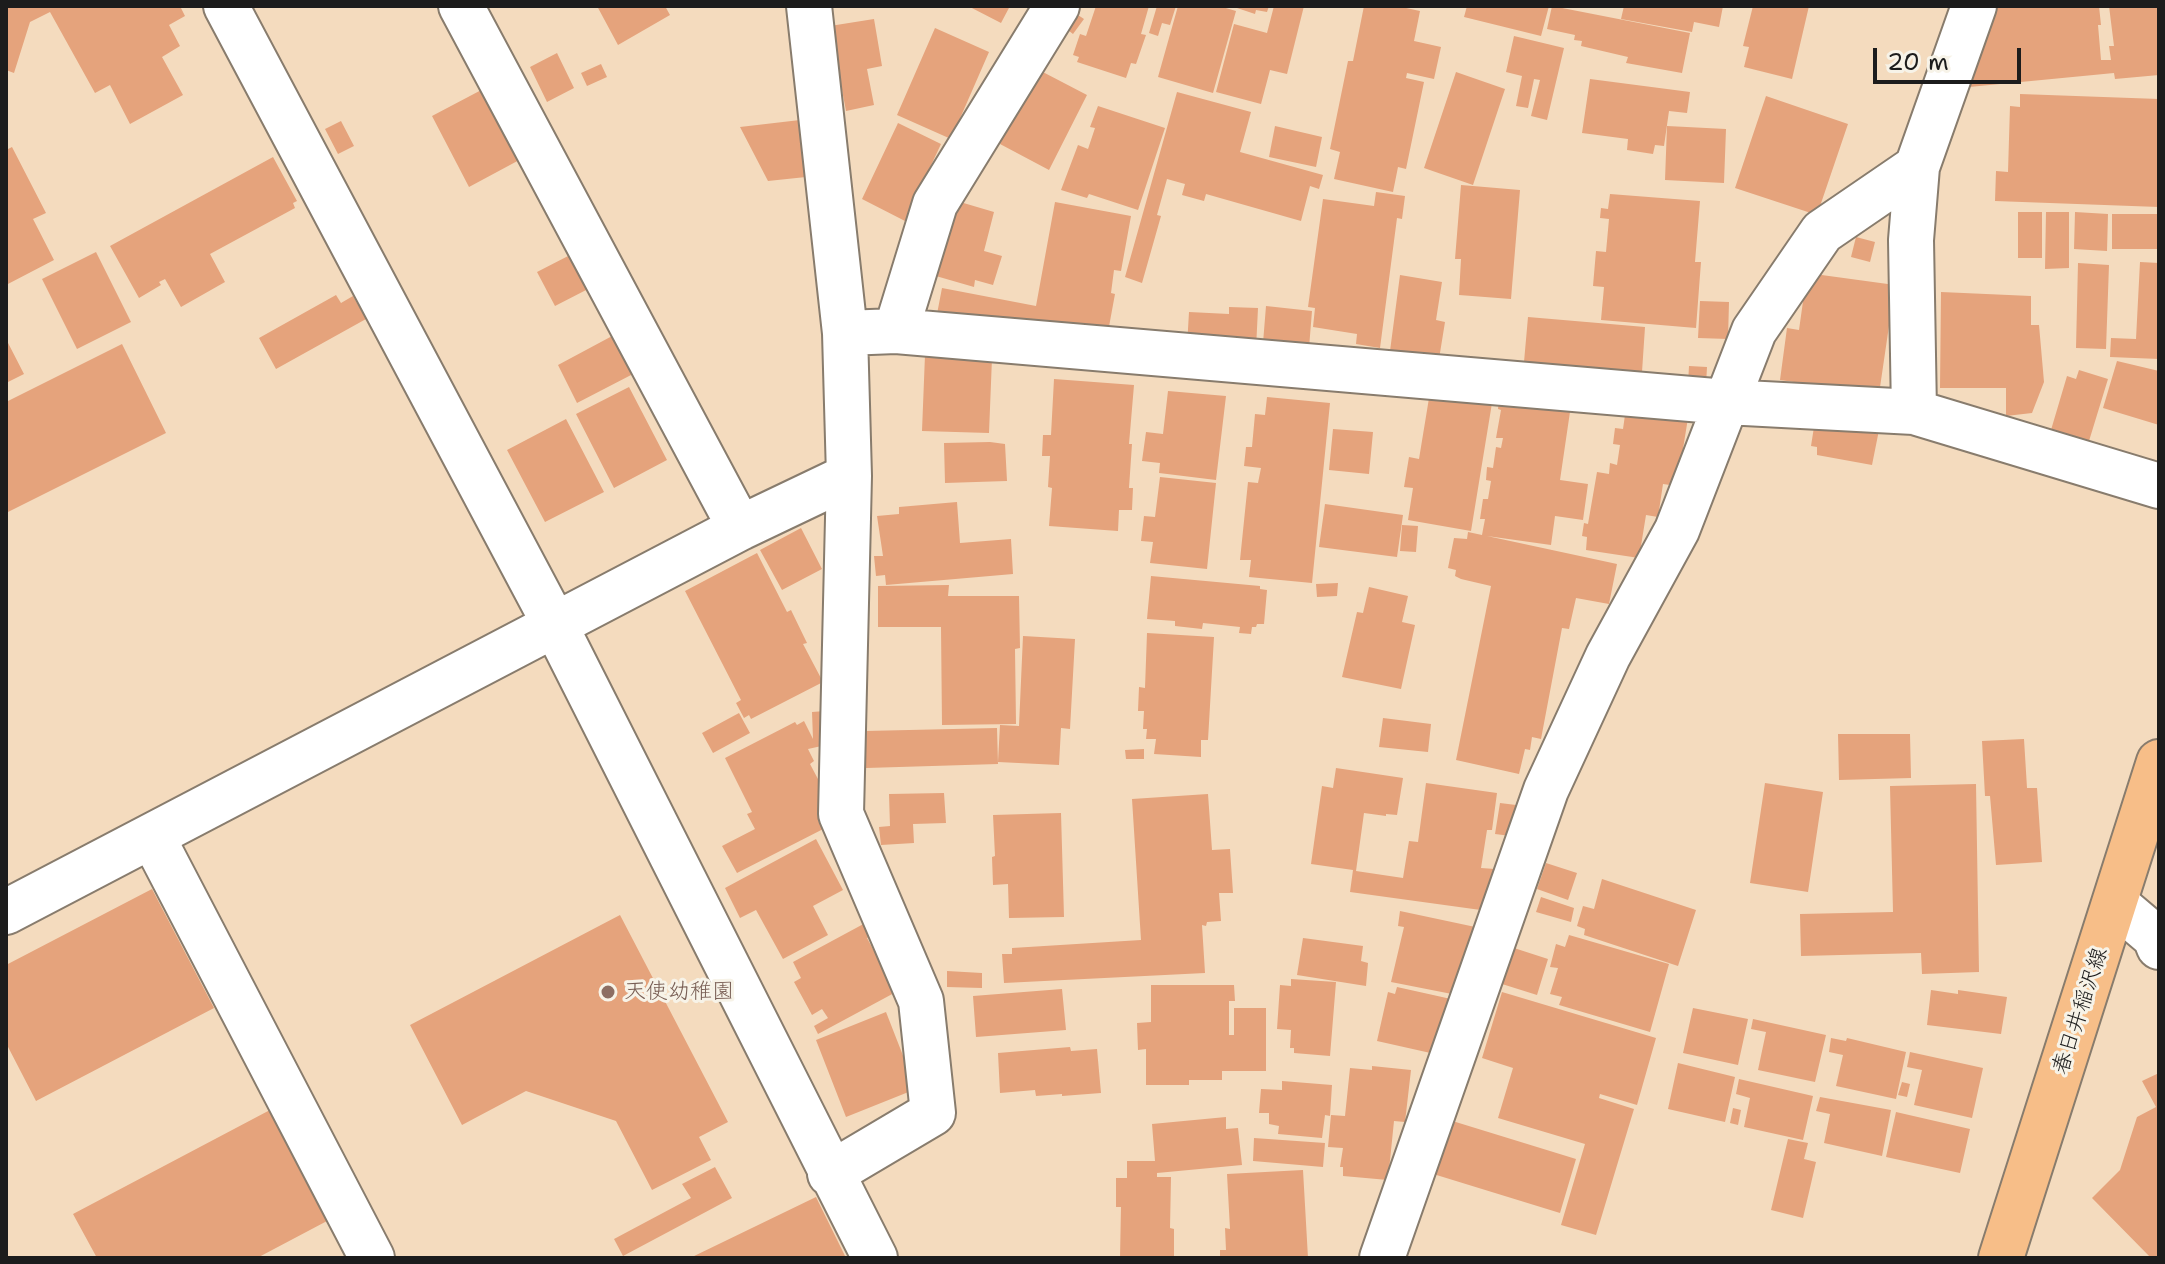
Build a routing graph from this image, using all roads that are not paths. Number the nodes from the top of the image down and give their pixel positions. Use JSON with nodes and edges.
{"nodes":[{"id":1,"x":226,"y":6,"type":"edge"},
{"id":2,"x":461,"y":6,"type":"edge"},
{"id":3,"x":809,"y":6,"type":"edge"},
{"id":4,"x":1057,"y":6,"type":"edge"},
{"id":5,"x":1974,"y":6,"type":"edge"},
{"id":6,"x":1917,"y":167,"type":"junction"},
{"id":7,"x":896,"y":331,"type":"junction"},
{"id":8,"x":845,"y":333,"type":"junction"},
{"id":9,"x":1726,"y":402,"type":"junction"},
{"id":10,"x":1914,"y":412,"type":"junction"},
{"id":11,"x":849,"y":476,"type":"junction"},
{"id":12,"x":2159,"y":486,"type":"edge"},
{"id":13,"x":740,"y":528,"type":"junction"},
{"id":14,"x":555,"y":625,"type":"junction"},
{"id":15,"x":2159,"y":762,"type":"edge"},
{"id":16,"x":152,"y":836,"type":"junction"},
{"id":17,"x":2116,"y":904,"type":"junction"},
{"id":18,"x":6,"y":912,"type":"edge"},
{"id":19,"x":2159,"y":947,"type":"edge"},
{"id":20,"x":830,"y":1174,"type":"junction"},
{"id":21,"x":372,"y":1258,"type":"edge"},
{"id":22,"x":875,"y":1258,"type":"edge"},
{"id":23,"x":1382,"y":1258,"type":"edge"},
{"id":24,"x":2001,"y":1258,"type":"edge"}],
"edges":[{"from":1,"to":14,"type":"street"},
{"from":2,"to":13,"type":"street"},
{"from":3,"to":8,"type":"street"},
{"from":4,"to":7,"type":"street"},
{"from":5,"to":6,"type":"street"},
{"from":6,"to":9,"type":"street"},
{"from":6,"to":10,"type":"street"},
{"from":7,"to":8,"type":"street"},
{"from":7,"to":9,"type":"street"},
{"from":8,"to":11,"type":"street"},
{"from":9,"to":10,"type":"street"},
{"from":9,"to":23,"type":"street"},
{"from":10,"to":12,"type":"street"},
{"from":11,"to":13,"type":"street"},
{"from":11,"to":20,"type":"street"},
{"from":13,"to":14,"type":"street"},
{"from":14,"to":16,"type":"street"},
{"from":14,"to":20,"type":"street"},
{"from":15,"to":17,"type":"main road","name":"春日井稲沢線"},
{"from":16,"to":18,"type":"street"},
{"from":16,"to":21,"type":"street"},
{"from":17,"to":19,"type":"street"},
{"from":17,"to":24,"type":"main road","name":"春日井稲沢線"},
{"from":20,"to":22,"type":"street"}]}
